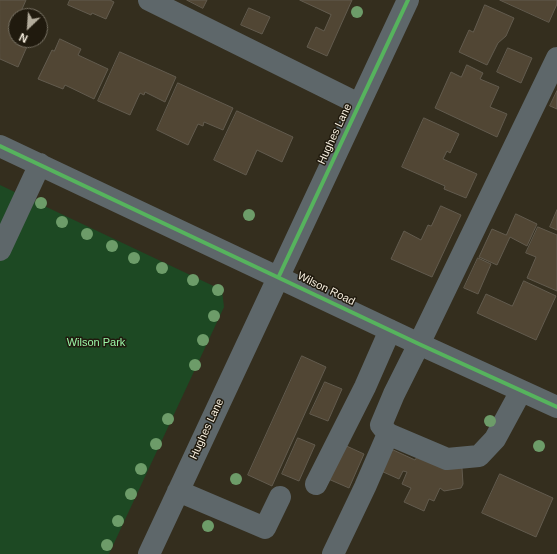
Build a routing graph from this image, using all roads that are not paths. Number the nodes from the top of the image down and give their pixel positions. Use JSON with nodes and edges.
{"nodes":[{"id":1,"x":149,"y":0,"type":"edge"},
{"id":2,"x":408,"y":0,"type":"edge"},
{"id":3,"x":557,"y":58,"type":"edge"},
{"id":4,"x":359,"y":104,"type":"junction"},
{"id":5,"x":0,"y":146,"type":"edge"},
{"id":6,"x":40,"y":164,"type":"junction"},
{"id":7,"x":0,"y":250,"type":"edge"},
{"id":8,"x":279,"y":276,"type":"junction"},
{"id":9,"x":390,"y":330,"type":"junction"},
{"id":10,"x":419,"y":344,"type":"junction"},
{"id":11,"x":521,"y":391,"type":"junction"},
{"id":12,"x":556,"y":405,"type":"edge"},
{"id":13,"x":388,"y":434,"type":"junction"},
{"id":14,"x":316,"y":484,"type":"dead end"},
{"id":15,"x":178,"y":492,"type":"junction"},
{"id":16,"x":280,"y":497,"type":"dead end"},
{"id":17,"x":149,"y":554,"type":"edge"},
{"id":18,"x":333,"y":554,"type":"edge"}],
"edges":[{"from":1,"to":4,"type":"street"},
{"from":2,"to":4,"type":"street","name":"Hughes Lane"},
{"from":3,"to":10,"type":"street"},
{"from":4,"to":8,"type":"street","name":"Hughes Lane"},
{"from":5,"to":6,"type":"street","name":"Wilson Road"},
{"from":6,"to":7,"type":"street"},
{"from":6,"to":8,"type":"street","name":"Wilson Road"},
{"from":8,"to":9,"type":"street","name":"Wilson Road"},
{"from":8,"to":15,"type":"street","name":"Hughes Lane"},
{"from":9,"to":10,"type":"street","name":"Wilson Road"},
{"from":9,"to":14,"type":"street"},
{"from":10,"to":11,"type":"street","name":"Wilson Road"},
{"from":10,"to":13,"type":"street"},
{"from":11,"to":12,"type":"street","name":"Wilson Road"},
{"from":11,"to":13,"type":"street"},
{"from":13,"to":18,"type":"street"},
{"from":15,"to":16,"type":"street"},
{"from":15,"to":17,"type":"street","name":"Hughes Lane"}]}
